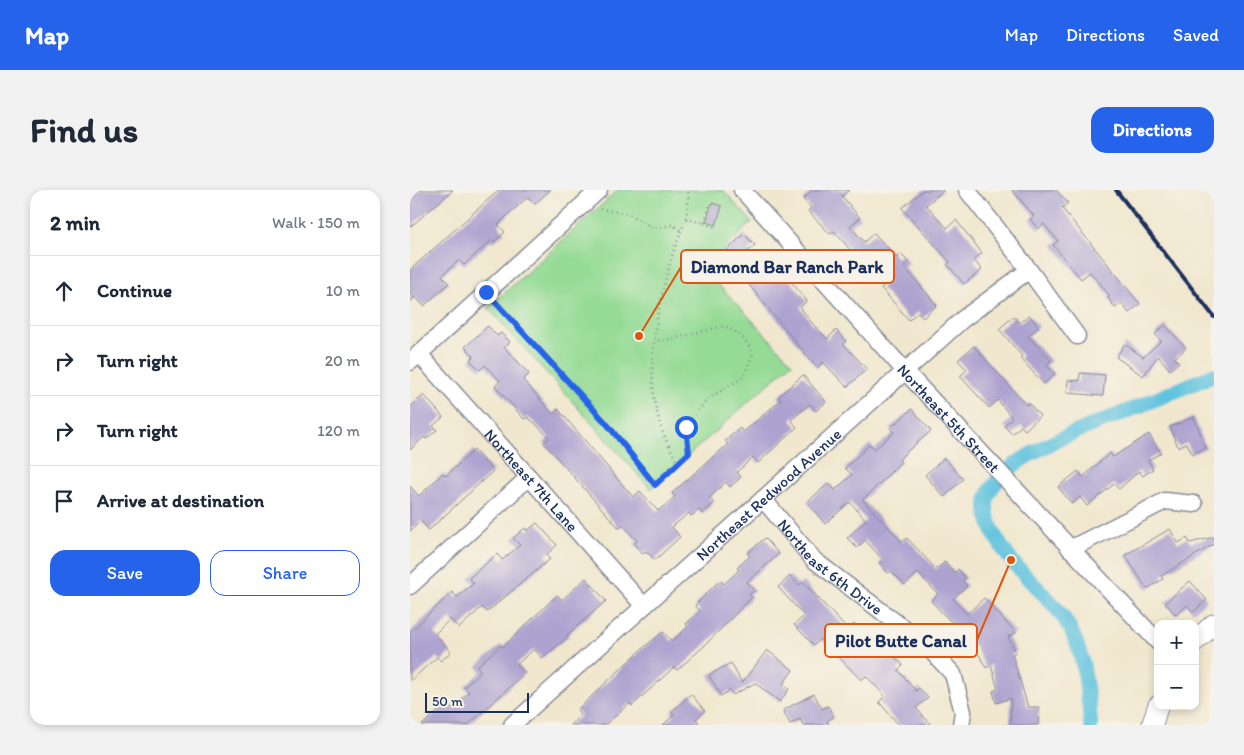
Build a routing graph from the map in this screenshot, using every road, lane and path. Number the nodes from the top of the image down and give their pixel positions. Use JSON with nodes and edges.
{"nodes":[{"id":1,"x":688,"y":190,"type":"edge"},
{"id":2,"x":742,"y":190,"type":"edge"},
{"id":3,"x":967,"y":190,"type":"edge"},
{"id":4,"x":593,"y":195,"type":"edge"},
{"id":5,"x":710,"y":204,"type":"dead end"},
{"id":6,"x":686,"y":219,"type":"junction"},
{"id":7,"x":704,"y":223,"type":"junction"},
{"id":8,"x":715,"y":227,"type":"dead end"},
{"id":9,"x":681,"y":231,"type":"junction"},
{"id":10,"x":1029,"y":270,"type":"junction"},
{"id":11,"x":486,"y":292,"type":"junction"},
{"id":12,"x":1077,"y":336,"type":"dead end"},
{"id":13,"x":654,"y":340,"type":"junction"},
{"id":14,"x":414,"y":358,"type":"edge"},
{"id":15,"x":905,"y":371,"type":"junction"},
{"id":16,"x":678,"y":464,"type":"junction"},
{"id":17,"x":530,"y":478,"type":"junction"},
{"id":18,"x":763,"y":499,"type":"junction"},
{"id":19,"x":1194,"y":504,"type":"dead end"},
{"id":20,"x":1070,"y":550,"type":"junction"},
{"id":21,"x":410,"y":586,"type":"edge"},
{"id":22,"x":644,"y":606,"type":"junction"},
{"id":23,"x":1214,"y":624,"type":"edge"},
{"id":24,"x":1199,"y":637,"type":"edge"},
{"id":25,"x":1154,"y":638,"type":"edge"},
{"id":26,"x":1157,"y":710,"type":"edge"},
{"id":27,"x":512,"y":725,"type":"edge"},
{"id":28,"x":961,"y":725,"type":"edge"},
{"id":29,"x":1152,"y":725,"type":"edge"}],
"edges":[{"from":1,"to":6,"type":"path"},
{"from":2,"to":15,"type":"street","name":"Northeast 5th Street"},
{"from":3,"to":10,"type":"street"},
{"from":4,"to":9,"type":"path"},
{"from":4,"to":11,"type":"street"},
{"from":5,"to":7,"type":"path"},
{"from":6,"to":7,"type":"path"},
{"from":6,"to":9,"type":"path"},
{"from":7,"to":8,"type":"path"},
{"from":9,"to":13,"type":"path"},
{"from":10,"to":12,"type":"street"},
{"from":10,"to":15,"type":"street","name":"Northeast Redwood Avenue"},
{"from":11,"to":14,"type":"street"},
{"from":11,"to":16,"type":"path"},
{"from":13,"to":16,"type":"path"},
{"from":13,"to":16,"type":"path"},
{"from":14,"to":17,"type":"street","name":"Northeast 7th Lane"},
{"from":15,"to":18,"type":"street","name":"Northeast Redwood Avenue"},
{"from":15,"to":20,"type":"street","name":"Northeast 5th Street"},
{"from":17,"to":21,"type":"street"},
{"from":17,"to":22,"type":"street","name":"Northeast 7th Lane"},
{"from":18,"to":22,"type":"street","name":"Northeast Redwood Avenue"},
{"from":18,"to":28,"type":"street","name":"Northeast 6th Drive"},
{"from":19,"to":20,"type":"street"},
{"from":20,"to":25,"type":"street","name":"Northeast 5th Street"},
{"from":22,"to":27,"type":"street","name":"Northeast Redwood Avenue"},
{"from":23,"to":24,"type":"street"},
{"from":26,"to":29,"type":"street"}]}
